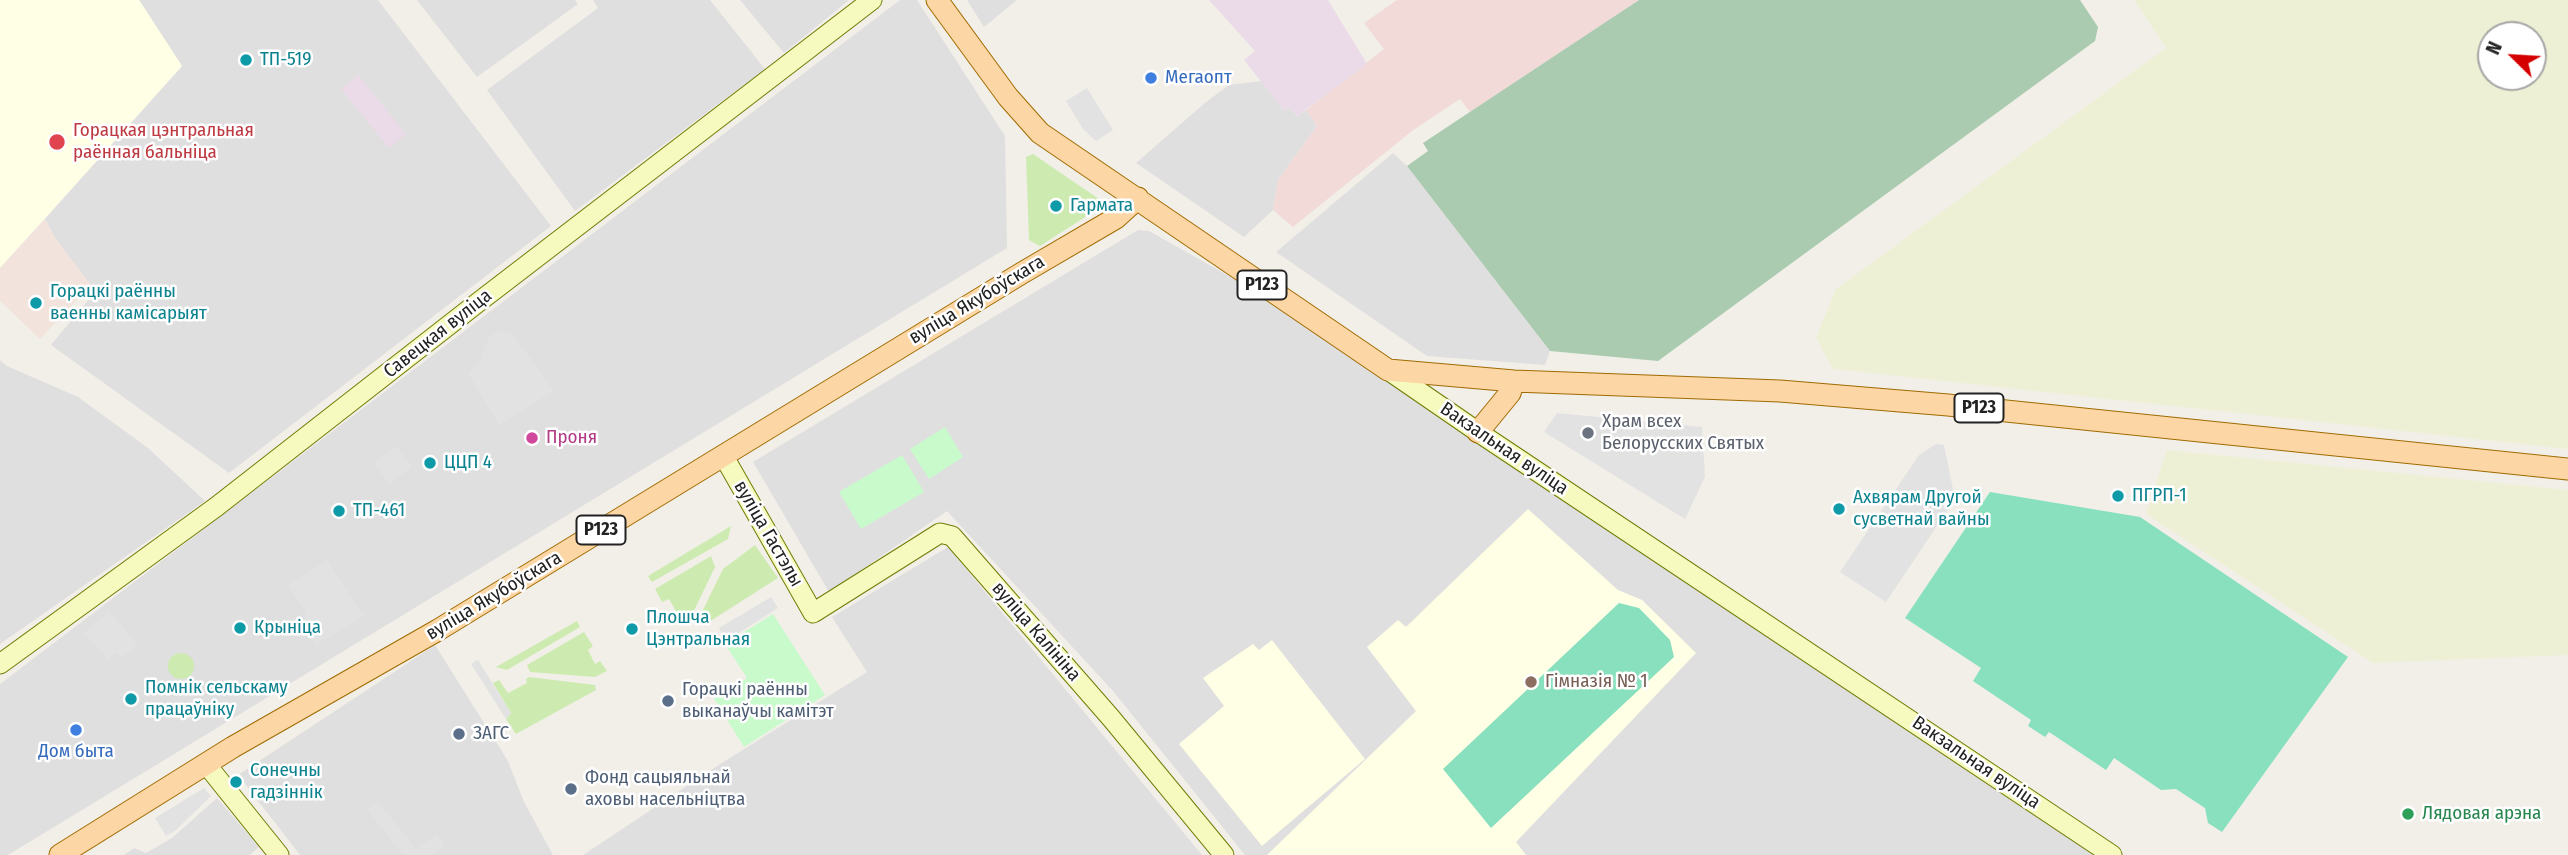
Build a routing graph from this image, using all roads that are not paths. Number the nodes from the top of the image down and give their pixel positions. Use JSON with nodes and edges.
{"nodes":[{"id":1,"x":872,"y":0,"type":"edge"},
{"id":2,"x":937,"y":0,"type":"edge"},
{"id":3,"x":1138,"y":198,"type":"junction"},
{"id":4,"x":1388,"y":370,"type":"junction"},
{"id":5,"x":1514,"y":381,"type":"junction"},
{"id":6,"x":1478,"y":432,"type":"junction"},
{"id":7,"x":723,"y":455,"type":"junction"},
{"id":8,"x":2568,"y":468,"type":"edge"},
{"id":9,"x":813,"y":613,"type":"joint"},
{"id":10,"x":0,"y":664,"type":"edge"},
{"id":11,"x":206,"y":764,"type":"junction"},
{"id":12,"x":60,"y":855,"type":"edge"},
{"id":13,"x":279,"y":855,"type":"edge"},
{"id":14,"x":1224,"y":855,"type":"edge"},
{"id":15,"x":2112,"y":855,"type":"edge"}],
"edges":[{"from":1,"to":10,"type":"main road","name":"Савецкая вуліца"},
{"from":2,"to":3,"type":"main road","name":"Вакзальная вуліца"},
{"from":3,"to":4,"type":"main road","name":"Вакзальная вуліца","number":"Р123"},
{"from":3,"to":7,"type":"main road","name":"вуліца Якубоўскага","number":"Р123"},
{"from":4,"to":5,"type":"main road","number":"Р123"},
{"from":4,"to":6,"type":"main road","name":"Вакзальная вуліца"},
{"from":5,"to":6,"type":"main road"},
{"from":5,"to":8,"type":"main road","number":"Р123"},
{"from":6,"to":15,"type":"main road","name":"Вакзальная вуліца"},
{"from":7,"to":9,"type":"main road","name":"вуліца Гастэлы"},
{"from":7,"to":11,"type":"main road","name":"вуліца Якубоўскага","number":"Р123"},
{"from":9,"to":14,"type":"main road","name":"вуліца Калініна"},
{"from":11,"to":12,"type":"main road","name":"вуліца Якубоўскага","number":"Р123"},
{"from":11,"to":13,"type":"main road"}]}
